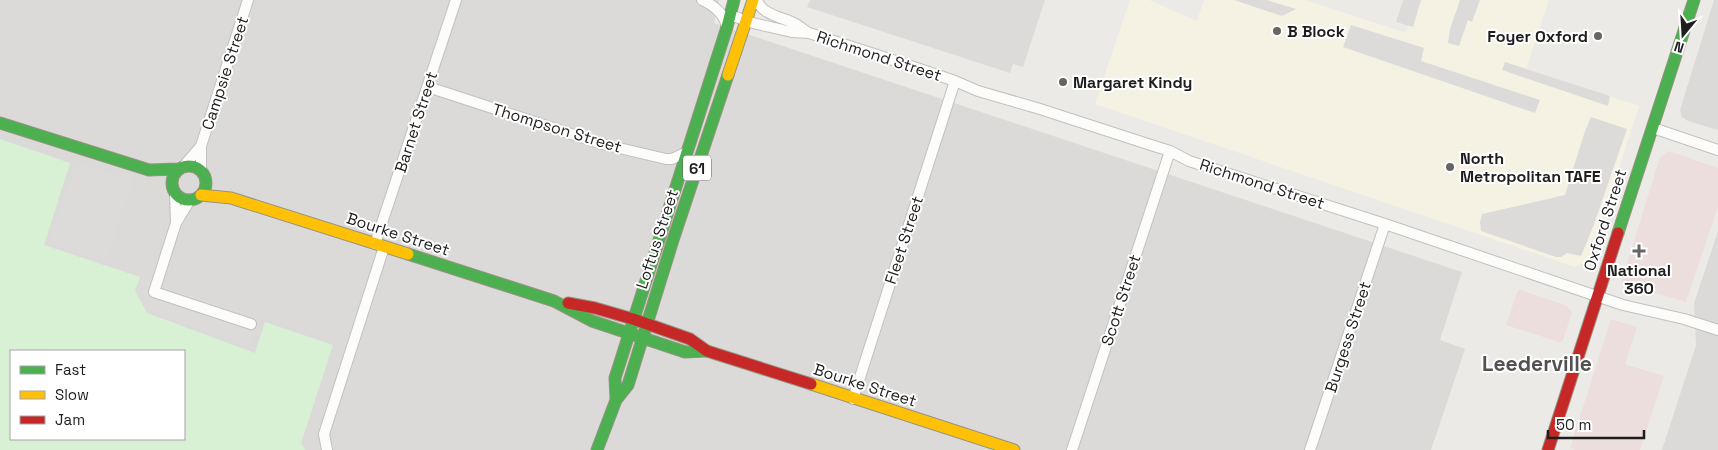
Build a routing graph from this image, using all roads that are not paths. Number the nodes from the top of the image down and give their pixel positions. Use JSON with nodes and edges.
{"nodes":[{"id":1,"x":248,"y":0,"type":"edge"},
{"id":2,"x":456,"y":0,"type":"edge"},
{"id":3,"x":702,"y":0,"type":"edge"},
{"id":4,"x":734,"y":0,"type":"edge"},
{"id":5,"x":753,"y":0,"type":"edge"},
{"id":6,"x":757,"y":0,"type":"edge"},
{"id":7,"x":1694,"y":0,"type":"edge"},
{"id":8,"x":746,"y":20,"type":"junction"},
{"id":9,"x":729,"y":21,"type":"junction"},
{"id":10,"x":809,"y":33,"type":"junction"},
{"id":11,"x":955,"y":81,"type":"junction"},
{"id":12,"x":428,"y":87,"type":"junction"},
{"id":13,"x":0,"y":123,"type":"edge"},
{"id":14,"x":1652,"y":128,"type":"junction"},
{"id":15,"x":201,"y":146,"type":"junction"},
{"id":16,"x":1718,"y":150,"type":"edge"},
{"id":17,"x":1170,"y":151,"type":"junction"},
{"id":18,"x":687,"y":152,"type":"junction"},
{"id":19,"x":181,"y":168,"type":"junction"},
{"id":20,"x":149,"y":170,"type":"junction"},
{"id":21,"x":202,"y":174,"type":"junction"},
{"id":22,"x":174,"y":192,"type":"junction"},
{"id":23,"x":201,"y":195,"type":"junction"},
{"id":24,"x":232,"y":198,"type":"junction"},
{"id":25,"x":190,"y":200,"type":"junction"},
{"id":26,"x":176,"y":223,"type":"junction"},
{"id":27,"x":1385,"y":224,"type":"junction"},
{"id":28,"x":379,"y":245,"type":"junction"},
{"id":29,"x":1598,"y":296,"type":"junction"},
{"id":30,"x":554,"y":301,"type":"junction"},
{"id":31,"x":633,"y":319,"type":"junction"},
{"id":32,"x":251,"y":324,"type":"dead end"},
{"id":33,"x":647,"y":324,"type":"junction"},
{"id":34,"x":1718,"y":330,"type":"edge"},
{"id":35,"x":628,"y":332,"type":"junction"},
{"id":36,"x":643,"y":337,"type":"junction"},
{"id":37,"x":707,"y":351,"type":"junction"},
{"id":38,"x":853,"y":399,"type":"junction"},
{"id":39,"x":616,"y":400,"type":"junction"},
{"id":40,"x":327,"y":450,"type":"edge"},
{"id":41,"x":597,"y":450,"type":"edge"},
{"id":42,"x":1014,"y":450,"type":"edge"},
{"id":43,"x":1072,"y":450,"type":"edge"},
{"id":44,"x":1310,"y":450,"type":"edge"},
{"id":45,"x":1548,"y":450,"type":"edge"}],
"edges":[{"from":1,"to":15,"type":"street","name":"Campsie Street"},
{"from":2,"to":12,"type":"street","name":"Barnet Street"},
{"from":3,"to":9,"type":"street"},
{"from":4,"to":9,"type":"street","name":"Loftus Street","number":"61"},
{"from":5,"to":8,"type":"street","name":"Loftus Street","number":"61"},
{"from":6,"to":10,"type":"street","name":"Richmond Street"},
{"from":7,"to":14,"type":"street","name":"Oxford Street"},
{"from":8,"to":9,"type":"street","name":"Richmond Street"},
{"from":8,"to":10,"type":"street","name":"Richmond Street"},
{"from":8,"to":33,"type":"street","name":"Loftus Street","number":"61"},
{"from":9,"to":18,"type":"street","name":"Loftus Street","number":"61"},
{"from":10,"to":11,"type":"street","name":"Richmond Street"},
{"from":11,"to":17,"type":"street","name":"Richmond Street"},
{"from":11,"to":38,"type":"street","name":"Fleet Street"},
{"from":12,"to":18,"type":"street","name":"Thompson Street"},
{"from":12,"to":28,"type":"street","name":"Barnet Street"},
{"from":13,"to":20,"type":"street"},
{"from":14,"to":16,"type":"street"},
{"from":14,"to":29,"type":"street","name":"Oxford Street"},
{"from":15,"to":19,"type":"street","name":"Campsie Street"},
{"from":15,"to":21,"type":"street","name":"Campsie Street"},
{"from":17,"to":27,"type":"street","name":"Richmond Street"},
{"from":17,"to":43,"type":"street","name":"Scott Street"},
{"from":18,"to":31,"type":"street","name":"Loftus Street","number":"61"},
{"from":19,"to":20,"type":"street"},
{"from":19,"to":21,"type":"street"},
{"from":19,"to":22,"type":"street"},
{"from":20,"to":22,"type":"street"},
{"from":21,"to":23,"type":"street"},
{"from":21,"to":24,"type":"street","name":"Bourke Street"},
{"from":22,"to":25,"type":"street"},
{"from":22,"to":26,"type":"street"},
{"from":23,"to":24,"type":"street","name":"Bourke Street"},
{"from":23,"to":25,"type":"street"},
{"from":24,"to":28,"type":"street","name":"Bourke Street"},
{"from":25,"to":26,"type":"street"},
{"from":26,"to":32,"type":"street"},
{"from":27,"to":29,"type":"street","name":"Richmond Street"},
{"from":27,"to":44,"type":"street","name":"Burgess Street"},
{"from":28,"to":30,"type":"street","name":"Bourke Street"},
{"from":28,"to":40,"type":"street","name":"Barnet Street"},
{"from":29,"to":34,"type":"street","name":"Richmond Street"},
{"from":29,"to":45,"type":"street","name":"Oxford Street"},
{"from":30,"to":31,"type":"street","name":"Bourke Street"},
{"from":30,"to":35,"type":"street","name":"Bourke Street"},
{"from":31,"to":33,"type":"street","name":"Bourke Street"},
{"from":31,"to":35,"type":"street","name":"Loftus Street","number":"61"},
{"from":33,"to":36,"type":"street","name":"Loftus Street","number":"61"},
{"from":33,"to":37,"type":"street","name":"Bourke Street"},
{"from":35,"to":36,"type":"street","name":"Bourke Street"},
{"from":35,"to":39,"type":"street","name":"Loftus Street","number":"61"},
{"from":36,"to":37,"type":"street","name":"Bourke Street"},
{"from":36,"to":39,"type":"street","name":"Loftus Street","number":"61"},
{"from":37,"to":38,"type":"street","name":"Bourke Street"},
{"from":38,"to":42,"type":"street","name":"Bourke Street"},
{"from":39,"to":41,"type":"street","name":"Loftus Street","number":"61"}]}
